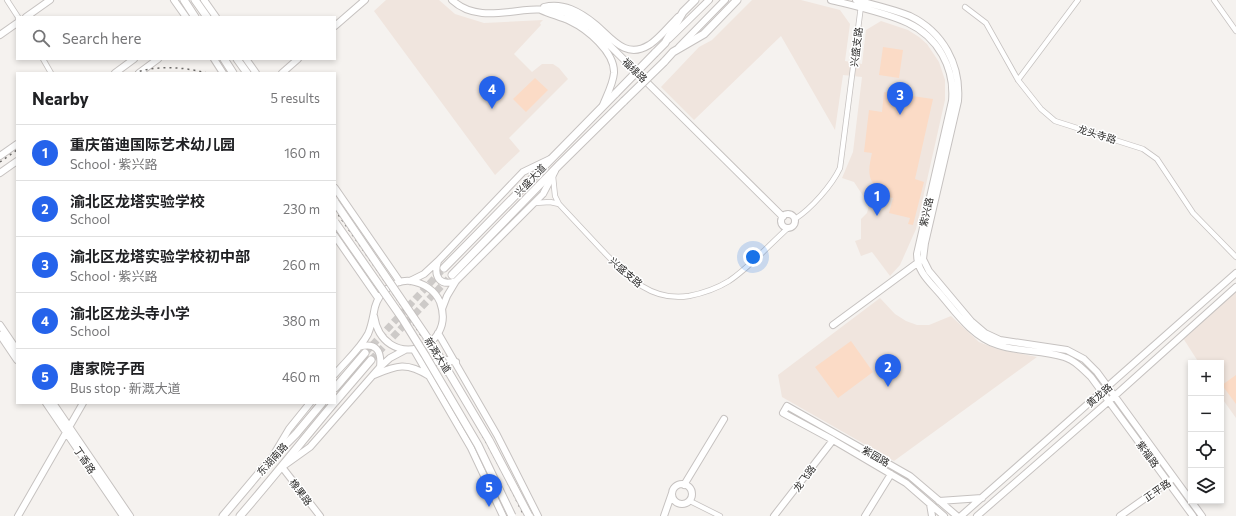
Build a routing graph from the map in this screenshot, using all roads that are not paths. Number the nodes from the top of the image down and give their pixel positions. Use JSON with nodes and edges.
{"nodes":[{"id":1,"x":7,"y":0,"type":"edge"},
{"id":2,"x":50,"y":0,"type":"edge"},
{"id":3,"x":174,"y":0,"type":"edge"},
{"id":4,"x":184,"y":0,"type":"edge"},
{"id":5,"x":195,"y":0,"type":"edge"},
{"id":6,"x":204,"y":0,"type":"edge"},
{"id":7,"x":365,"y":0,"type":"edge"},
{"id":8,"x":452,"y":0,"type":"edge"},
{"id":9,"x":696,"y":0,"type":"edge"},
{"id":10,"x":709,"y":0,"type":"edge"},
{"id":11,"x":725,"y":0,"type":"edge"},
{"id":12,"x":737,"y":0,"type":"edge"},
{"id":13,"x":831,"y":0,"type":"edge"},
{"id":14,"x":1078,"y":0,"type":"edge"},
{"id":15,"x":1214,"y":0,"type":"edge"},
{"id":16,"x":859,"y":3,"type":"edge"},
{"id":17,"x":965,"y":7,"type":"dead end"},
{"id":18,"x":538,"y":8,"type":"junction"},
{"id":19,"x":181,"y":10,"type":"junction"},
{"id":20,"x":684,"y":12,"type":"junction"},
{"id":21,"x":17,"y":16,"type":"edge"},
{"id":22,"x":27,"y":16,"type":"edge"},
{"id":23,"x":178,"y":16,"type":"edge"},
{"id":24,"x":185,"y":16,"type":"edge"},
{"id":25,"x":194,"y":16,"type":"edge"},
{"id":26,"x":206,"y":16,"type":"edge"},
{"id":27,"x":215,"y":16,"type":"edge"},
{"id":28,"x":16,"y":24,"type":"edge"},
{"id":29,"x":336,"y":25,"type":"edge"},
{"id":30,"x":1236,"y":31,"type":"edge"},
{"id":31,"x":0,"y":35,"type":"edge"},
{"id":32,"x":665,"y":43,"type":"junction"},
{"id":33,"x":674,"y":52,"type":"junction"},
{"id":34,"x":44,"y":60,"type":"edge"},
{"id":35,"x":133,"y":60,"type":"edge"},
{"id":36,"x":157,"y":60,"type":"edge"},
{"id":37,"x":215,"y":60,"type":"edge"},
{"id":38,"x":225,"y":60,"type":"edge"},
{"id":39,"x":238,"y":60,"type":"edge"},
{"id":40,"x":247,"y":60,"type":"edge"},
{"id":41,"x":297,"y":60,"type":"edge"},
{"id":42,"x":50,"y":72,"type":"edge"},
{"id":43,"x":116,"y":72,"type":"edge"},
{"id":44,"x":140,"y":72,"type":"edge"},
{"id":45,"x":222,"y":72,"type":"edge"},
{"id":46,"x":232,"y":72,"type":"edge"},
{"id":47,"x":245,"y":72,"type":"edge"},
{"id":48,"x":256,"y":72,"type":"edge"},
{"id":49,"x":283,"y":72,"type":"edge"},
{"id":50,"x":1018,"y":80,"type":"junction"},
{"id":51,"x":602,"y":107,"type":"junction"},
{"id":52,"x":16,"y":145,"type":"edge"},
{"id":53,"x":0,"y":156,"type":"edge"},
{"id":54,"x":553,"y":157,"type":"junction"},
{"id":55,"x":16,"y":162,"type":"edge"},
{"id":56,"x":559,"y":164,"type":"junction"},
{"id":57,"x":0,"y":173,"type":"edge"},
{"id":58,"x":553,"y":175,"type":"junction"},
{"id":59,"x":336,"y":189,"type":"edge"},
{"id":60,"x":336,"y":203,"type":"edge"},
{"id":61,"x":533,"y":204,"type":"junction"},
{"id":62,"x":559,"y":204,"type":"junction"},
{"id":63,"x":783,"y":217,"type":"junction"},
{"id":64,"x":795,"y":219,"type":"junction"},
{"id":65,"x":336,"y":223,"type":"edge"},
{"id":66,"x":788,"y":228,"type":"junction"},
{"id":67,"x":336,"y":237,"type":"edge"},
{"id":68,"x":380,"y":252,"type":"junction"},
{"id":69,"x":1236,"y":257,"type":"edge"},
{"id":70,"x":923,"y":259,"type":"junction"},
{"id":71,"x":438,"y":262,"type":"junction"},
{"id":72,"x":917,"y":263,"type":"junction"},
{"id":73,"x":444,"y":268,"type":"tunnel mouth"},
{"id":74,"x":358,"y":269,"type":"junction"},
{"id":75,"x":1236,"y":273,"type":"edge"},
{"id":76,"x":454,"y":278,"type":"junction"},
{"id":77,"x":410,"y":281,"type":"junction"},
{"id":78,"x":400,"y":282,"type":"junction"},
{"id":79,"x":1236,"y":287,"type":"edge"},
{"id":80,"x":378,"y":298,"type":"junction"},
{"id":81,"x":442,"y":309,"type":"junction"},
{"id":82,"x":374,"y":316,"type":"junction"},
{"id":83,"x":0,"y":325,"type":"edge"},
{"id":84,"x":833,"y":325,"type":"dead end"},
{"id":85,"x":438,"y":333,"type":"junction"},
{"id":86,"x":0,"y":335,"type":"edge"},
{"id":87,"x":358,"y":347,"type":"junction"},
{"id":88,"x":16,"y":349,"type":"edge"},
{"id":89,"x":404,"y":350,"type":"junction"},
{"id":90,"x":414,"y":350,"type":"junction"},
{"id":91,"x":365,"y":353,"type":"tunnel mouth"},
{"id":92,"x":16,"y":359,"type":"edge"},
{"id":93,"x":371,"y":360,"type":"tunnel mouth"},
{"id":94,"x":456,"y":362,"type":"junction"},
{"id":95,"x":380,"y":367,"type":"junction"},
{"id":96,"x":336,"y":373,"type":"edge"},
{"id":97,"x":372,"y":376,"type":"junction"},
{"id":98,"x":430,"y":377,"type":"junction"},
{"id":99,"x":336,"y":387,"type":"edge"},
{"id":100,"x":1108,"y":387,"type":"junction"},
{"id":101,"x":1102,"y":392,"type":"junction"},
{"id":102,"x":1115,"y":396,"type":"junction"},
{"id":103,"x":1109,"y":401,"type":"junction"},
{"id":104,"x":336,"y":402,"type":"edge"},
{"id":105,"x":47,"y":404,"type":"edge"},
{"id":106,"x":54,"y":404,"type":"edge"},
{"id":107,"x":82,"y":404,"type":"edge"},
{"id":108,"x":309,"y":404,"type":"edge"},
{"id":109,"x":321,"y":404,"type":"edge"},
{"id":110,"x":334,"y":404,"type":"edge"},
{"id":111,"x":1100,"y":410,"type":"junction"},
{"id":112,"x":1117,"y":412,"type":"junction"},
{"id":113,"x":724,"y":419,"type":"dead end"},
{"id":114,"x":68,"y":429,"type":"junction"},
{"id":115,"x":833,"y":440,"type":"junction"},
{"id":116,"x":270,"y":460,"type":"junction"},
{"id":117,"x":282,"y":467,"type":"junction"},
{"id":118,"x":891,"y":474,"type":"junction"},
{"id":119,"x":1174,"y":478,"type":"junction"},
{"id":120,"x":1168,"y":482,"type":"junction"},
{"id":121,"x":684,"y":485,"type":"junction"},
{"id":122,"x":673,"y":492,"type":"junction"},
{"id":123,"x":982,"y":498,"type":"junction"},
{"id":124,"x":939,"y":500,"type":"junction"},
{"id":125,"x":690,"y":501,"type":"junction"},
{"id":126,"x":681,"y":504,"type":"junction"},
{"id":127,"x":930,"y":504,"type":"junction"},
{"id":128,"x":987,"y":508,"type":"junction"},
{"id":129,"x":665,"y":514,"type":"edge"},
{"id":130,"x":18,"y":516,"type":"edge"},
{"id":131,"x":123,"y":516,"type":"edge"},
{"id":132,"x":130,"y":516,"type":"edge"},
{"id":133,"x":223,"y":516,"type":"edge"},
{"id":134,"x":240,"y":516,"type":"edge"},
{"id":135,"x":320,"y":516,"type":"edge"},
{"id":136,"x":504,"y":516,"type":"edge"},
{"id":137,"x":512,"y":516,"type":"edge"},
{"id":138,"x":529,"y":516,"type":"edge"},
{"id":139,"x":538,"y":516,"type":"edge"},
{"id":140,"x":720,"y":516,"type":"edge"},
{"id":141,"x":774,"y":516,"type":"edge"},
{"id":142,"x":865,"y":516,"type":"edge"},
{"id":143,"x":932,"y":516,"type":"edge"},
{"id":144,"x":944,"y":516,"type":"edge"},
{"id":145,"x":956,"y":516,"type":"edge"},
{"id":146,"x":961,"y":516,"type":"edge"},
{"id":147,"x":977,"y":516,"type":"edge"},
{"id":148,"x":985,"y":516,"type":"edge"},
{"id":149,"x":1120,"y":516,"type":"edge"},
{"id":150,"x":1193,"y":516,"type":"edge"},
{"id":151,"x":1202,"y":516,"type":"edge"}],
"edges":[{"from":1,"to":21,"type":"street"},
{"from":2,"to":22,"type":"street"},
{"from":3,"to":19,"type":"street"},
{"from":4,"to":25,"type":"main road"},
{"from":5,"to":26,"type":"main road"},
{"from":6,"to":27,"type":"street"},
{"from":7,"to":29,"type":"street"},
{"from":8,"to":18,"type":"street","name":"福缘路"},
{"from":9,"to":20,"type":"main road"},
{"from":10,"to":32,"type":"street"},
{"from":11,"to":33,"type":"street"},
{"from":12,"to":33,"type":"main road"},
{"from":13,"to":16,"type":"street","name":"紫兴路"},
{"from":14,"to":50,"type":"street"},
{"from":15,"to":30,"type":"street"},
{"from":16,"to":64,"type":"street","name":"兴盛支路"},
{"from":16,"to":70,"type":"street","name":"紫兴路"},
{"from":16,"to":72,"type":"street","name":"紫兴路"},
{"from":17,"to":50,"type":"street","name":"龙头寺路"},
{"from":18,"to":20,"type":"street"},
{"from":18,"to":51,"type":"street"},
{"from":18,"to":63,"type":"street","name":"福缘路"},
{"from":19,"to":23,"type":"street"},
{"from":19,"to":24,"type":"street"},
{"from":20,"to":32,"type":"main road"},
{"from":28,"to":31,"type":"street"},
{"from":32,"to":51,"type":"main road","name":"兴盛大道","bridge":true},
{"from":33,"to":56,"type":"main road","name":"兴盛大道","bridge":true},
{"from":34,"to":42,"type":"street"},
{"from":35,"to":43,"type":"street"},
{"from":36,"to":44,"type":"street"},
{"from":37,"to":45,"type":"street"},
{"from":38,"to":46,"type":"main road"},
{"from":39,"to":47,"type":"main road"},
{"from":40,"to":48,"type":"street"},
{"from":41,"to":49,"type":"street"},
{"from":50,"to":69,"type":"street","name":"龙头寺路"},
{"from":51,"to":54,"type":"main road","name":"兴盛大道"},
{"from":52,"to":53,"type":"street"},
{"from":54,"to":71,"type":"street"},
{"from":54,"to":73,"type":"main road","name":"兴盛大道"},
{"from":55,"to":57,"type":"street"},
{"from":56,"to":58,"type":"street"},
{"from":56,"to":76,"type":"main road","name":"兴盛大道"},
{"from":58,"to":61,"type":"street"},
{"from":58,"to":62,"type":"street"},
{"from":59,"to":68,"type":"street"},
{"from":60,"to":138,"type":"main road","name":"新溉大道","bridge":true},
{"from":61,"to":62,"type":"street"},
{"from":61,"to":76,"type":"street"},
{"from":62,"to":66,"type":"street","name":"兴盛支路"},
{"from":63,"to":64,"type":"street"},
{"from":63,"to":66,"type":"street","name":"福缘路"},
{"from":64,"to":66,"type":"street"},
{"from":65,"to":137,"type":"main road","name":"新溉大道","bridge":true},
{"from":67,"to":74,"type":"street"},
{"from":68,"to":74,"type":"street"},
{"from":68,"to":78,"type":"street"},
{"from":70,"to":72,"type":"street"},
{"from":70,"to":100,"type":"street"},
{"from":71,"to":76,"type":"street"},
{"from":71,"to":77,"type":"street"},
{"from":72,"to":84,"type":"street"},
{"from":72,"to":101,"type":"street"},
{"from":74,"to":80,"type":"street"},
{"from":75,"to":100,"type":"street","name":"黄龙路"},
{"from":76,"to":81,"type":"street"},
{"from":77,"to":78,"type":"street"},
{"from":77,"to":81,"type":"street"},
{"from":78,"to":80,"type":"street"},
{"from":79,"to":102,"type":"street","name":"黄龙路"},
{"from":80,"to":82,"type":"street"},
{"from":81,"to":85,"type":"street"},
{"from":82,"to":87,"type":"street"},
{"from":82,"to":89,"type":"street"},
{"from":83,"to":88,"type":"street"},
{"from":85,"to":90,"type":"street"},
{"from":85,"to":94,"type":"street","name":"新溉大道"},
{"from":86,"to":92,"type":"street"},
{"from":87,"to":95,"type":"street"},
{"from":87,"to":96,"type":"street"},
{"from":89,"to":90,"type":"street"},
{"from":89,"to":95,"type":"street"},
{"from":90,"to":98,"type":"street","name":"新溉大道"},
{"from":91,"to":99,"type":"main road"},
{"from":93,"to":104,"type":"main road","name":"东湖南路"},
{"from":94,"to":98,"type":"street"},
{"from":94,"to":139,"type":"street","name":"新溉大道"},
{"from":95,"to":97,"type":"street"},
{"from":97,"to":98,"type":"street"},
{"from":97,"to":117,"type":"street"},
{"from":98,"to":136,"type":"street","name":"新溉大道"},
{"from":100,"to":101,"type":"street","name":"黄龙路"},
{"from":100,"to":102,"type":"street","name":"紫福路"},
{"from":101,"to":103,"type":"street","name":"紫福路"},
{"from":101,"to":123,"type":"street","name":"黄龙路"},
{"from":102,"to":103,"type":"street","name":"黄龙路"},
{"from":102,"to":119,"type":"street","name":"紫福路"},
{"from":103,"to":111,"type":"street","name":"黄龙路"},
{"from":103,"to":112,"type":"street","name":"紫福路"},
{"from":105,"to":114,"type":"street","name":"丁香路"},
{"from":106,"to":114,"type":"street","name":"丁香路"},
{"from":107,"to":114,"type":"street"},
{"from":108,"to":116,"type":"street"},
{"from":109,"to":116,"type":"main road","name":"东湖南路"},
{"from":110,"to":117,"type":"main road","name":"东湖南路"},
{"from":111,"to":112,"type":"street"},
{"from":111,"to":128,"type":"street","name":"黄龙路"},
{"from":112,"to":120,"type":"street","name":"紫福路"},
{"from":113,"to":121,"type":"street"},
{"from":114,"to":130,"type":"street"},
{"from":114,"to":131,"type":"street","name":"丁香路"},
{"from":114,"to":132,"type":"street","name":"丁香路"},
{"from":115,"to":118,"type":"street","name":"紫园路"},
{"from":115,"to":124,"type":"street","name":"紫园路"},
{"from":115,"to":141,"type":"street","name":"龙飞路"},
{"from":116,"to":133,"type":"main road","name":"东湖南路"},
{"from":117,"to":134,"type":"main road","name":"东湖南路"},
{"from":117,"to":135,"type":"street","name":"橡果路"},
{"from":118,"to":127,"type":"street","name":"紫园路"},
{"from":118,"to":142,"type":"street"},
{"from":119,"to":120,"type":"street","name":"正平路"},
{"from":119,"to":151,"type":"street","name":"紫福路"},
{"from":120,"to":149,"type":"street","name":"正平路"},
{"from":120,"to":150,"type":"street","name":"紫福路"},
{"from":121,"to":122,"type":"street"},
{"from":121,"to":125,"type":"street"},
{"from":122,"to":126,"type":"street"},
{"from":122,"to":129,"type":"street"},
{"from":123,"to":124,"type":"street"},
{"from":123,"to":146,"type":"street","name":"黄龙路"},
{"from":124,"to":145,"type":"street","name":"紫园路"},
{"from":125,"to":126,"type":"street"},
{"from":125,"to":140,"type":"street"},
{"from":126,"to":129,"type":"street"},
{"from":127,"to":143,"type":"street"},
{"from":127,"to":144,"type":"street","name":"紫园路"},
{"from":128,"to":147,"type":"street","name":"黄龙路"},
{"from":128,"to":148,"type":"street"}]}
